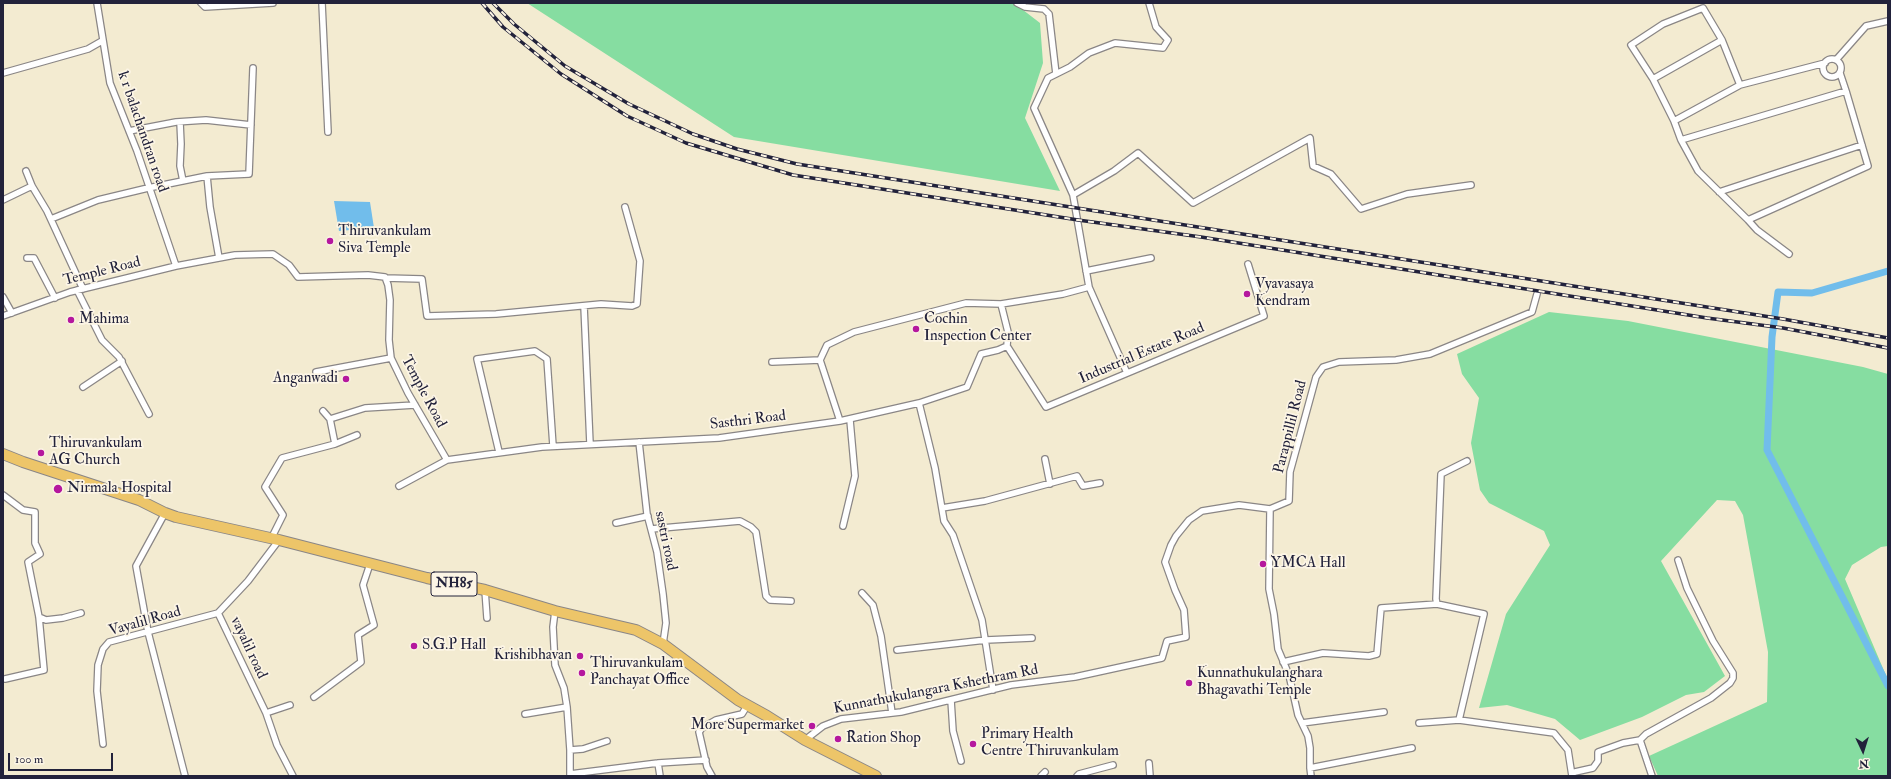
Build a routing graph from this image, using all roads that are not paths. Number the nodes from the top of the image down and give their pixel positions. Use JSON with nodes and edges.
{"nodes":[{"id":1,"x":97,"y":3,"type":"edge"},
{"id":2,"x":201,"y":3,"type":"edge"},
{"id":3,"x":274,"y":3,"type":"edge"},
{"id":4,"x":322,"y":3,"type":"edge"},
{"id":5,"x":1017,"y":3,"type":"edge"},
{"id":6,"x":1149,"y":3,"type":"edge"},
{"id":7,"x":1888,"y":20,"type":"edge"},
{"id":8,"x":1722,"y":40,"type":"junction"},
{"id":9,"x":102,"y":41,"type":"junction"},
{"id":10,"x":1836,"y":60,"type":"junction"},
{"id":11,"x":1825,"y":63,"type":"junction"},
{"id":12,"x":253,"y":68,"type":"dead end"},
{"id":13,"x":3,"y":73,"type":"edge"},
{"id":14,"x":1840,"y":73,"type":"junction"},
{"id":15,"x":1056,"y":74,"type":"junction"},
{"id":16,"x":1652,"y":79,"type":"junction"},
{"id":17,"x":1740,"y":85,"type":"junction"},
{"id":18,"x":1846,"y":91,"type":"junction"},
{"id":19,"x":1674,"y":121,"type":"junction"},
{"id":20,"x":180,"y":122,"type":"junction"},
{"id":21,"x":251,"y":125,"type":"junction"},
{"id":22,"x":129,"y":131,"type":"junction"},
{"id":23,"x":328,"y":132,"type":"dead end"},
{"id":24,"x":1681,"y":140,"type":"junction"},
{"id":25,"x":1862,"y":145,"type":"junction"},
{"id":26,"x":26,"y":171,"type":"dead end"},
{"id":27,"x":207,"y":176,"type":"junction"},
{"id":28,"x":183,"y":181,"type":"junction"},
{"id":29,"x":1471,"y":185,"type":"dead end"},
{"id":30,"x":32,"y":186,"type":"junction"},
{"id":31,"x":148,"y":188,"type":"junction"},
{"id":32,"x":1719,"y":192,"type":"junction"},
{"id":33,"x":1073,"y":195,"type":"junction"},
{"id":34,"x":3,"y":200,"type":"edge"},
{"id":35,"x":625,"y":207,"type":"dead end"},
{"id":36,"x":51,"y":220,"type":"junction"},
{"id":37,"x":1748,"y":220,"type":"junction"},
{"id":38,"x":1789,"y":254,"type":"dead end"},
{"id":39,"x":27,"y":258,"type":"dead end"},
{"id":40,"x":219,"y":258,"type":"junction"},
{"id":41,"x":1151,"y":258,"type":"dead end"},
{"id":42,"x":1248,"y":264,"type":"dead end"},
{"id":43,"x":176,"y":266,"type":"junction"},
{"id":44,"x":1086,"y":271,"type":"junction"},
{"id":45,"x":385,"y":278,"type":"junction"},
{"id":46,"x":1089,"y":287,"type":"junction"},
{"id":47,"x":80,"y":290,"type":"junction"},
{"id":48,"x":1537,"y":294,"type":"dead end"},
{"id":49,"x":3,"y":297,"type":"edge"},
{"id":50,"x":55,"y":298,"type":"junction"},
{"id":51,"x":1002,"y":304,"type":"junction"},
{"id":52,"x":584,"y":306,"type":"junction"},
{"id":53,"x":12,"y":313,"type":"junction"},
{"id":54,"x":3,"y":316,"type":"edge"},
{"id":55,"x":1007,"y":346,"type":"junction"},
{"id":56,"x":391,"y":358,"type":"junction"},
{"id":57,"x":820,"y":360,"type":"junction"},
{"id":58,"x":122,"y":361,"type":"junction"},
{"id":59,"x":772,"y":362,"type":"dead end"},
{"id":60,"x":316,"y":372,"type":"dead end"},
{"id":61,"x":1127,"y":373,"type":"junction"},
{"id":62,"x":83,"y":387,"type":"dead end"},
{"id":63,"x":919,"y":403,"type":"junction"},
{"id":64,"x":416,"y":405,"type":"junction"},
{"id":65,"x":323,"y":411,"type":"dead end"},
{"id":66,"x":149,"y":414,"type":"dead end"},
{"id":67,"x":330,"y":419,"type":"junction"},
{"id":68,"x":850,"y":420,"type":"junction"},
{"id":69,"x":840,"y":421,"type":"junction"},
{"id":70,"x":357,"y":435,"type":"dead end"},
{"id":71,"x":638,"y":442,"type":"junction"},
{"id":72,"x":335,"y":444,"type":"junction"},
{"id":73,"x":590,"y":444,"type":"junction"},
{"id":74,"x":553,"y":446,"type":"junction"},
{"id":75,"x":499,"y":452,"type":"junction"},
{"id":76,"x":3,"y":454,"type":"edge"},
{"id":77,"x":1045,"y":459,"type":"dead end"},
{"id":78,"x":447,"y":460,"type":"junction"},
{"id":79,"x":1467,"y":461,"type":"dead end"},
{"id":80,"x":1100,"y":483,"type":"dead end"},
{"id":81,"x":1050,"y":484,"type":"junction"},
{"id":82,"x":398,"y":486,"type":"dead end"},
{"id":83,"x":3,"y":495,"type":"edge"},
{"id":84,"x":942,"y":508,"type":"junction"},
{"id":85,"x":1270,"y":509,"type":"junction"},
{"id":86,"x":165,"y":513,"type":"junction"},
{"id":87,"x":648,"y":516,"type":"junction"},
{"id":88,"x":616,"y":523,"type":"dead end"},
{"id":89,"x":843,"y":526,"type":"dead end"},
{"id":90,"x":651,"y":529,"type":"junction"},
{"id":91,"x":275,"y":540,"type":"junction"},
{"id":92,"x":1678,"y":560,"type":"dead end"},
{"id":93,"x":370,"y":564,"type":"junction"},
{"id":94,"x":485,"y":590,"type":"junction"},
{"id":95,"x":862,"y":593,"type":"dead end"},
{"id":96,"x":791,"y":601,"type":"dead end"},
{"id":97,"x":1437,"y":604,"type":"junction"},
{"id":98,"x":555,"y":610,"type":"junction"},
{"id":99,"x":81,"y":613,"type":"dead end"},
{"id":100,"x":218,"y":613,"type":"junction"},
{"id":101,"x":39,"y":617,"type":"junction"},
{"id":102,"x":487,"y":618,"type":"dead end"},
{"id":103,"x":148,"y":632,"type":"junction"},
{"id":104,"x":1032,"y":638,"type":"dead end"},
{"id":105,"x":986,"y":640,"type":"junction"},
{"id":106,"x":663,"y":644,"type":"junction"},
{"id":107,"x":897,"y":650,"type":"dead end"},
{"id":108,"x":1283,"y":662,"type":"junction"},
{"id":109,"x":5,"y":678,"type":"dead end"},
{"id":110,"x":994,"y":690,"type":"junction"},
{"id":111,"x":314,"y":697,"type":"dead end"},
{"id":112,"x":951,"y":700,"type":"junction"},
{"id":113,"x":290,"y":705,"type":"dead end"},
{"id":114,"x":747,"y":706,"type":"junction"},
{"id":115,"x":567,"y":707,"type":"junction"},
{"id":116,"x":1384,"y":712,"type":"dead end"},
{"id":117,"x":266,"y":713,"type":"junction"},
{"id":118,"x":892,"y":713,"type":"junction"},
{"id":119,"x":525,"y":714,"type":"dead end"},
{"id":120,"x":1459,"y":720,"type":"junction"},
{"id":121,"x":1302,"y":723,"type":"junction"},
{"id":122,"x":1420,"y":723,"type":"dead end"},
{"id":123,"x":805,"y":740,"type":"junction"},
{"id":124,"x":1640,"y":740,"type":"junction"},
{"id":125,"x":607,"y":742,"type":"dead end"},
{"id":126,"x":103,"y":744,"type":"dead end"},
{"id":127,"x":1412,"y":748,"type":"dead end"},
{"id":128,"x":570,"y":750,"type":"junction"},
{"id":129,"x":706,"y":760,"type":"junction"},
{"id":130,"x":961,"y":761,"type":"dead end"},
{"id":131,"x":658,"y":763,"type":"junction"},
{"id":132,"x":1149,"y":763,"type":"dead end"},
{"id":133,"x":1113,"y":765,"type":"dead end"},
{"id":134,"x":1310,"y":768,"type":"junction"},
{"id":135,"x":570,"y":775,"type":"edge"},
{"id":136,"x":1572,"y":775,"type":"edge"},
{"id":137,"x":185,"y":776,"type":"edge"},
{"id":138,"x":292,"y":776,"type":"edge"},
{"id":139,"x":660,"y":776,"type":"edge"},
{"id":140,"x":712,"y":776,"type":"edge"},
{"id":141,"x":876,"y":776,"type":"edge"},
{"id":142,"x":1077,"y":776,"type":"edge"},
{"id":143,"x":1150,"y":776,"type":"edge"},
{"id":144,"x":1311,"y":776,"type":"edge"},
{"id":145,"x":1652,"y":776,"type":"edge"}],
"edges":[{"from":1,"to":9,"type":"street","name":"k r balachandran road"},
{"from":2,"to":3,"type":"street"},
{"from":4,"to":23,"type":"street"},
{"from":5,"to":15,"type":"street"},
{"from":6,"to":15,"type":"street"},
{"from":7,"to":10,"type":"street"},
{"from":8,"to":16,"type":"street"},
{"from":8,"to":16,"type":"street"},
{"from":8,"to":17,"type":"street"},
{"from":9,"to":13,"type":"street"},
{"from":9,"to":22,"type":"street","name":"k r balachandran road"},
{"from":10,"to":11,"type":"street"},
{"from":10,"to":14,"type":"street"},
{"from":11,"to":14,"type":"street"},
{"from":11,"to":17,"type":"street"},
{"from":12,"to":21,"type":"street"},
{"from":14,"to":18,"type":"street"},
{"from":15,"to":33,"type":"street"},
{"from":16,"to":19,"type":"street"},
{"from":17,"to":19,"type":"street"},
{"from":18,"to":24,"type":"street"},
{"from":18,"to":25,"type":"street"},
{"from":19,"to":24,"type":"street"},
{"from":20,"to":21,"type":"street"},
{"from":20,"to":22,"type":"street"},
{"from":20,"to":28,"type":"street"},
{"from":21,"to":27,"type":"street"},
{"from":22,"to":31,"type":"street","name":"k r balachandran road"},
{"from":24,"to":32,"type":"street"},
{"from":25,"to":32,"type":"street"},
{"from":25,"to":37,"type":"street"},
{"from":26,"to":30,"type":"street"},
{"from":27,"to":28,"type":"street"},
{"from":27,"to":40,"type":"street"},
{"from":28,"to":31,"type":"street"},
{"from":29,"to":33,"type":"street"},
{"from":30,"to":34,"type":"street"},
{"from":30,"to":36,"type":"street"},
{"from":31,"to":36,"type":"street"},
{"from":31,"to":43,"type":"street","name":"k r balachandran road"},
{"from":32,"to":37,"type":"street"},
{"from":33,"to":44,"type":"street"},
{"from":35,"to":52,"type":"street"},
{"from":36,"to":47,"type":"street"},
{"from":37,"to":38,"type":"street"},
{"from":39,"to":50,"type":"street"},
{"from":40,"to":43,"type":"street","name":"Temple Road"},
{"from":40,"to":45,"type":"street","name":"Temple Road"},
{"from":41,"to":44,"type":"street"},
{"from":42,"to":61,"type":"street","name":"Industrial Estate Road"},
{"from":43,"to":47,"type":"street","name":"Temple Road"},
{"from":44,"to":46,"type":"street"},
{"from":45,"to":52,"type":"street"},
{"from":45,"to":56,"type":"street","name":"Temple Road"},
{"from":46,"to":51,"type":"street"},
{"from":46,"to":61,"type":"street"},
{"from":47,"to":50,"type":"street","name":"Temple Road"},
{"from":47,"to":58,"type":"street"},
{"from":48,"to":85,"type":"street","name":"Parappillil Road"},
{"from":49,"to":53,"type":"street"},
{"from":50,"to":53,"type":"street","name":"Temple Road"},
{"from":51,"to":55,"type":"street"},
{"from":51,"to":57,"type":"street"},
{"from":52,"to":73,"type":"street"},
{"from":53,"to":54,"type":"street","name":"Temple Road"},
{"from":55,"to":61,"type":"street","name":"Industrial Estate Road"},
{"from":55,"to":63,"type":"street","name":"Sasthri Road"},
{"from":56,"to":60,"type":"street"},
{"from":56,"to":64,"type":"street","name":"Temple Road"},
{"from":57,"to":59,"type":"street"},
{"from":57,"to":69,"type":"street"},
{"from":58,"to":62,"type":"street"},
{"from":58,"to":66,"type":"street"},
{"from":63,"to":68,"type":"street","name":"Sasthri Road"},
{"from":63,"to":84,"type":"street"},
{"from":64,"to":67,"type":"street"},
{"from":64,"to":78,"type":"street","name":"Temple Road"},
{"from":65,"to":67,"type":"street"},
{"from":67,"to":72,"type":"street"},
{"from":68,"to":69,"type":"street","name":"Sasthri Road"},
{"from":68,"to":89,"type":"street"},
{"from":69,"to":71,"type":"street","name":"Sasthri Road"},
{"from":70,"to":72,"type":"street"},
{"from":71,"to":73,"type":"street"},
{"from":71,"to":87,"type":"street","name":"sastri road"},
{"from":72,"to":91,"type":"street","name":"vayalil road"},
{"from":73,"to":74,"type":"street"},
{"from":74,"to":75,"type":"street"},
{"from":74,"to":75,"type":"street"},
{"from":75,"to":78,"type":"street"},
{"from":76,"to":86,"type":"highway","number":"NH85"},
{"from":77,"to":81,"type":"street"},
{"from":78,"to":82,"type":"street"},
{"from":79,"to":97,"type":"street"},
{"from":80,"to":81,"type":"street"},
{"from":81,"to":84,"type":"street"},
{"from":83,"to":101,"type":"street"},
{"from":84,"to":105,"type":"street"},
{"from":85,"to":108,"type":"street"},
{"from":85,"to":110,"type":"street","name":"Kunnathukulangara Kshethram Rd"},
{"from":86,"to":91,"type":"highway","number":"NH85"},
{"from":86,"to":103,"type":"street"},
{"from":87,"to":88,"type":"street"},
{"from":87,"to":90,"type":"street","name":"sastri road"},
{"from":90,"to":96,"type":"street"},
{"from":90,"to":106,"type":"street","name":"sastri road"},
{"from":91,"to":93,"type":"highway","number":"NH85"},
{"from":91,"to":100,"type":"street","name":"vayalil road"},
{"from":92,"to":124,"type":"street"},
{"from":93,"to":94,"type":"highway","number":"NH85"},
{"from":93,"to":111,"type":"street"},
{"from":94,"to":98,"type":"highway","number":"NH85"},
{"from":94,"to":102,"type":"street"},
{"from":95,"to":118,"type":"street"},
{"from":97,"to":108,"type":"street"},
{"from":97,"to":120,"type":"street"},
{"from":98,"to":106,"type":"highway","number":"NH85"},
{"from":98,"to":115,"type":"street"},
{"from":99,"to":101,"type":"street"},
{"from":100,"to":103,"type":"street","name":"Vayalil Road"},
{"from":100,"to":117,"type":"street","name":"vayalil road"},
{"from":101,"to":109,"type":"street"},
{"from":103,"to":126,"type":"street","name":"Vayalil Road"},
{"from":103,"to":137,"type":"street"},
{"from":104,"to":105,"type":"street"},
{"from":105,"to":107,"type":"street"},
{"from":105,"to":110,"type":"street"},
{"from":106,"to":114,"type":"highway","number":"NH85"},
{"from":108,"to":121,"type":"street"},
{"from":110,"to":112,"type":"street","name":"Kunnathukulangara Kshethram Rd"},
{"from":112,"to":118,"type":"street","name":"Kunnathukulangara Kshethram Rd"},
{"from":112,"to":130,"type":"street"},
{"from":113,"to":117,"type":"street"},
{"from":114,"to":123,"type":"highway","number":"NH85"},
{"from":114,"to":129,"type":"street"},
{"from":115,"to":119,"type":"street"},
{"from":115,"to":128,"type":"street"},
{"from":116,"to":121,"type":"street"},
{"from":117,"to":138,"type":"street","name":"vayalil road"},
{"from":118,"to":123,"type":"street","name":"Kunnathukulangara Kshethram Rd"},
{"from":120,"to":122,"type":"street"},
{"from":120,"to":136,"type":"street"},
{"from":121,"to":134,"type":"street"},
{"from":123,"to":141,"type":"highway","number":"NH85"},
{"from":124,"to":136,"type":"street"},
{"from":124,"to":145,"type":"street"},
{"from":125,"to":128,"type":"street"},
{"from":127,"to":134,"type":"street"},
{"from":128,"to":135,"type":"street"},
{"from":129,"to":131,"type":"street"},
{"from":129,"to":140,"type":"street"},
{"from":131,"to":135,"type":"street"},
{"from":131,"to":139,"type":"street"},
{"from":132,"to":143,"type":"street"},
{"from":133,"to":142,"type":"street"},
{"from":134,"to":144,"type":"street"}]}
